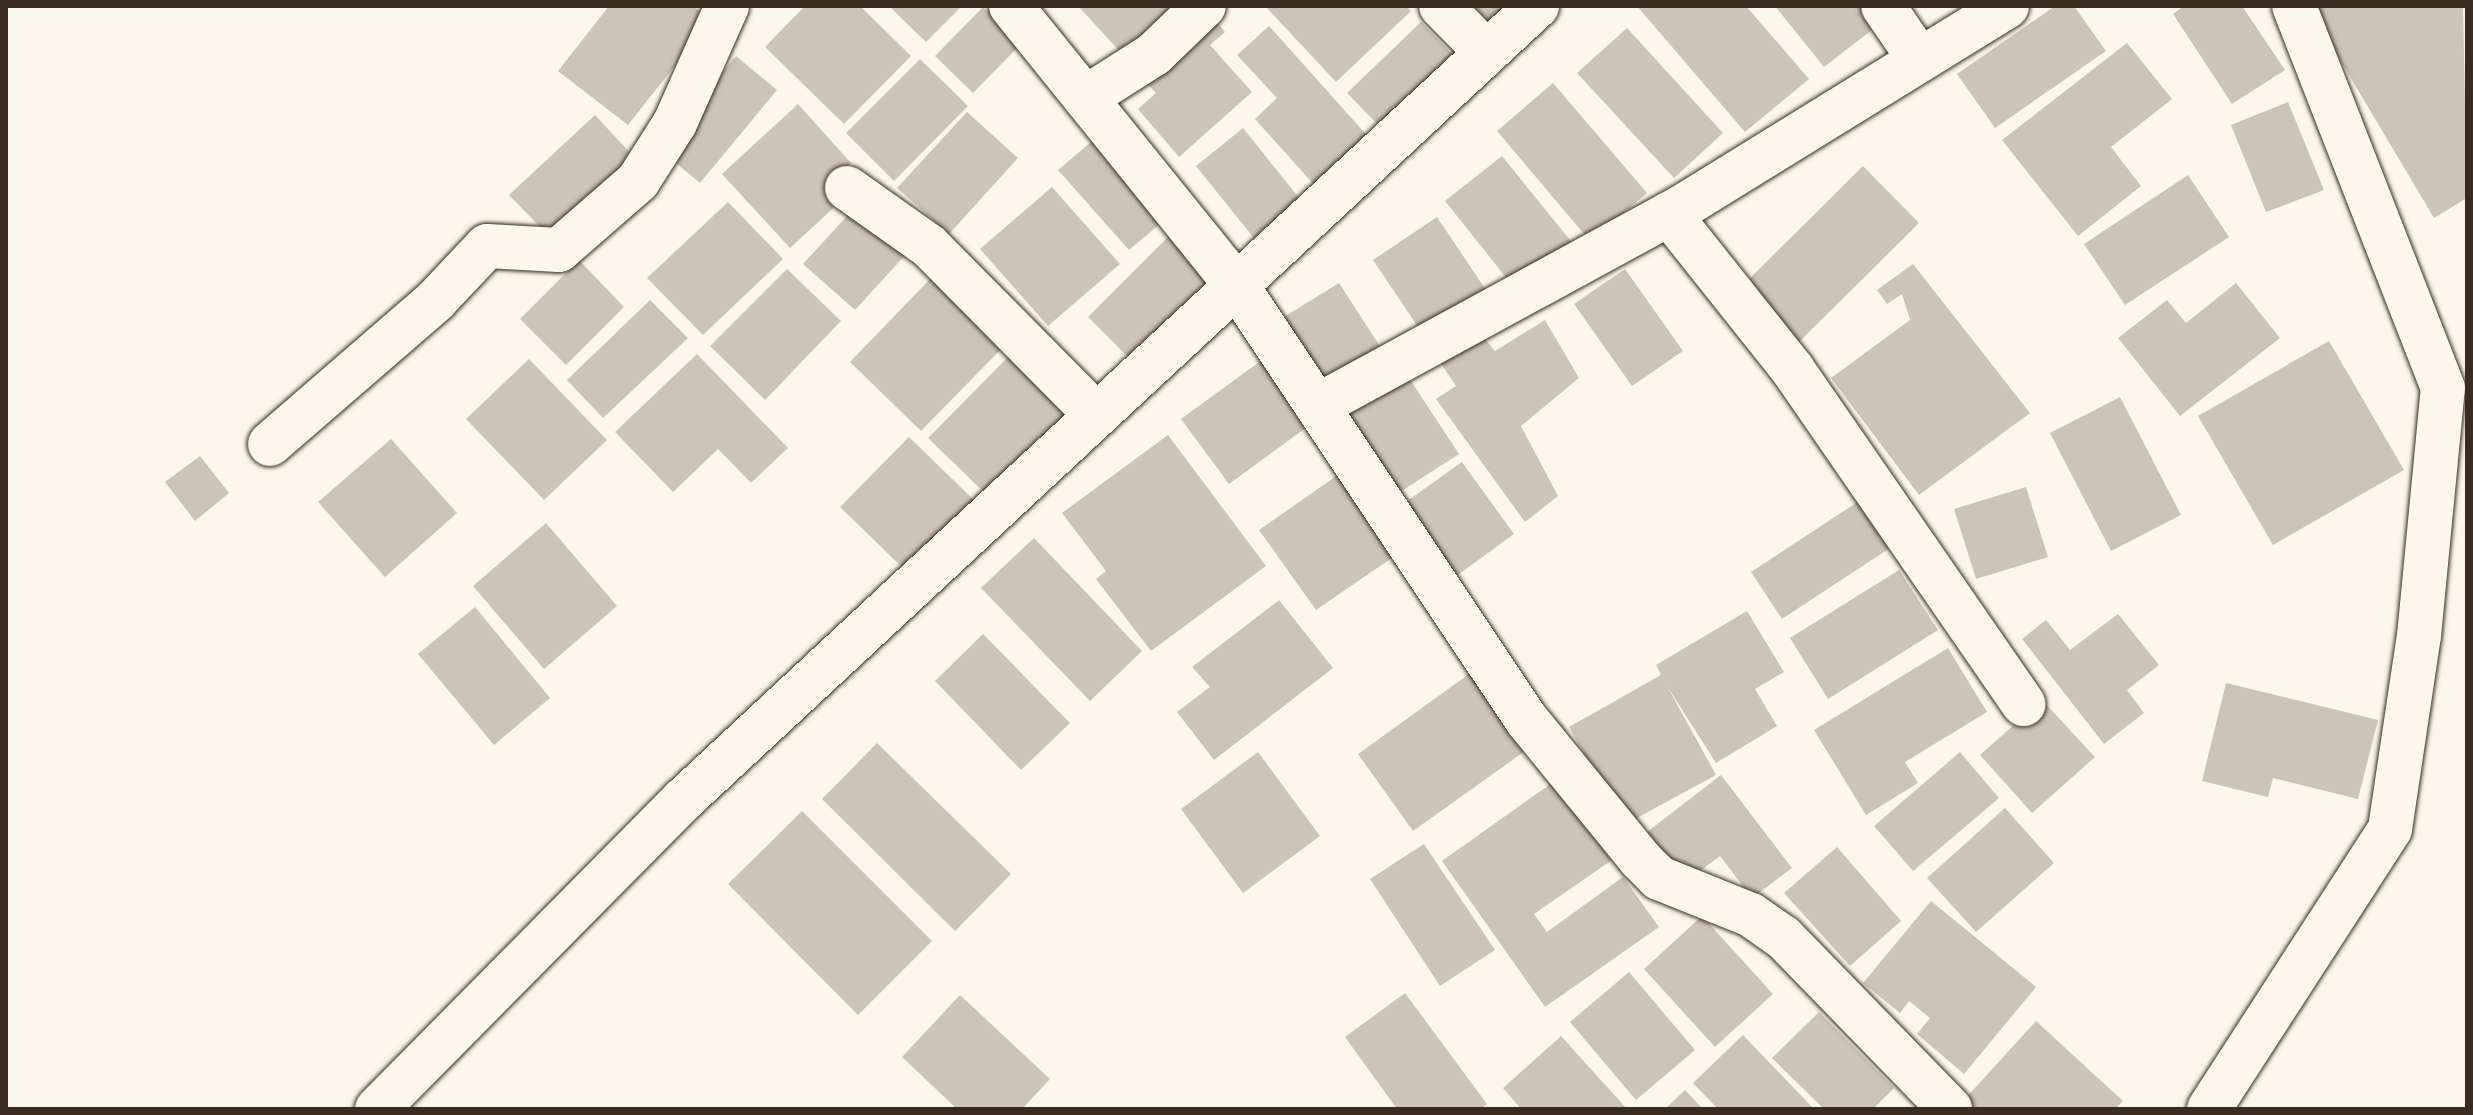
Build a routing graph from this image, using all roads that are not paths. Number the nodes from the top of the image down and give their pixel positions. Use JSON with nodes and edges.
{"nodes":[{"id":1,"x":727,"y":6,"type":"edge"},
{"id":2,"x":1011,"y":6,"type":"edge"},
{"id":3,"x":1204,"y":6,"type":"edge"},
{"id":4,"x":1441,"y":6,"type":"edge"},
{"id":5,"x":1537,"y":6,"type":"edge"},
{"id":6,"x":1883,"y":6,"type":"edge"},
{"id":7,"x":2007,"y":6,"type":"edge"},
{"id":8,"x":2294,"y":6,"type":"edge"},
{"id":9,"x":1485,"y":51,"type":"junction"},
{"id":10,"x":1920,"y":60,"type":"junction"},
{"id":11,"x":1085,"y":98,"type":"junction"},
{"id":12,"x":847,"y":188,"type":"dead end"},
{"id":13,"x":1669,"y":214,"type":"junction"},
{"id":14,"x":1237,"y":286,"type":"junction"},
{"id":15,"x":1317,"y":406,"type":"junction"},
{"id":16,"x":1096,"y":415,"type":"junction"},
{"id":17,"x":270,"y":444,"type":"dead end"},
{"id":18,"x":2023,"y":704,"type":"dead end"},
{"id":19,"x":377,"y":1109,"type":"edge"},
{"id":20,"x":1950,"y":1109,"type":"edge"},
{"id":21,"x":2209,"y":1109,"type":"edge"}],
"edges":[{"from":1,"to":17,"type":"street"},
{"from":2,"to":11,"type":"street"},
{"from":3,"to":11,"type":"street"},
{"from":4,"to":9,"type":"street"},
{"from":5,"to":9,"type":"street"},
{"from":6,"to":10,"type":"street"},
{"from":7,"to":10,"type":"street"},
{"from":8,"to":21,"type":"street"},
{"from":9,"to":14,"type":"street"},
{"from":10,"to":13,"type":"street"},
{"from":11,"to":14,"type":"street"},
{"from":12,"to":16,"type":"street"},
{"from":13,"to":15,"type":"street"},
{"from":13,"to":18,"type":"street"},
{"from":14,"to":15,"type":"street"},
{"from":14,"to":16,"type":"street"},
{"from":15,"to":20,"type":"street"},
{"from":16,"to":19,"type":"street"}]}
